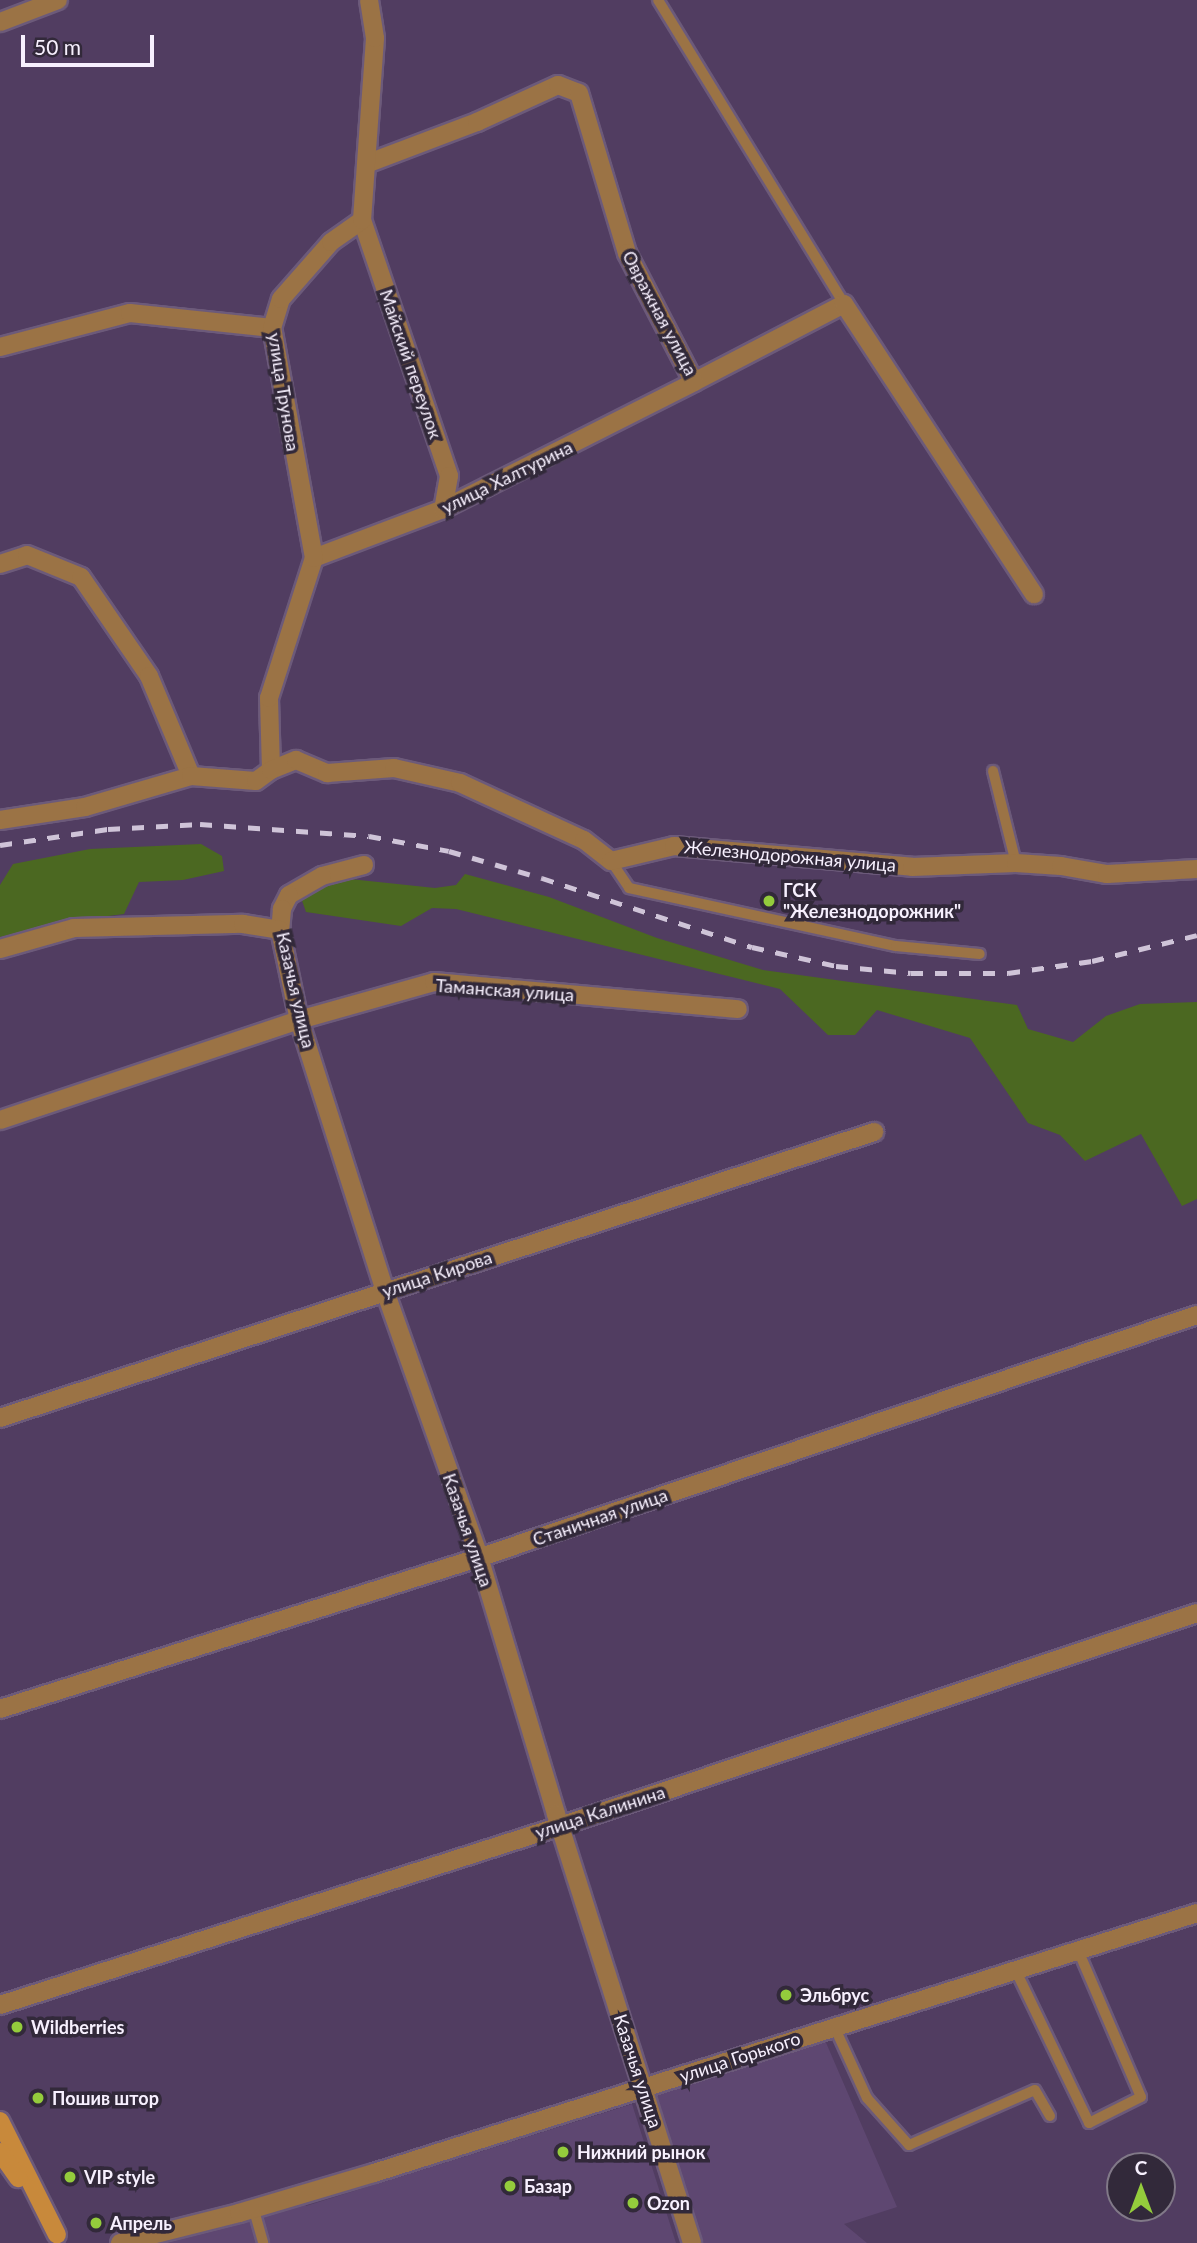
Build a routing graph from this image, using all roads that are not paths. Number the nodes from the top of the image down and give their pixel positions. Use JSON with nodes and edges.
{"nodes":[{"id":1,"x":58,"y":0,"type":"edge"},
{"id":2,"x":369,"y":0,"type":"edge"},
{"id":3,"x":658,"y":0,"type":"edge"},
{"id":4,"x":0,"y":22,"type":"edge"},
{"id":5,"x":366,"y":164,"type":"junction"},
{"id":6,"x":362,"y":220,"type":"junction"},
{"id":7,"x":844,"y":304,"type":"junction"},
{"id":8,"x":272,"y":328,"type":"junction"},
{"id":9,"x":0,"y":347,"type":"edge"},
{"id":10,"x":694,"y":382,"type":"junction"},
{"id":11,"x":443,"y":509,"type":"junction"},
{"id":12,"x":314,"y":558,"type":"junction"},
{"id":13,"x":0,"y":564,"type":"edge"},
{"id":14,"x":1034,"y":594,"type":"dead end"},
{"id":15,"x":270,"y":741,"type":"junction"},
{"id":16,"x":296,"y":760,"type":"junction"},
{"id":17,"x":271,"y":769,"type":"junction"},
{"id":18,"x":993,"y":771,"type":"dead end"},
{"id":19,"x":191,"y":776,"type":"junction"},
{"id":20,"x":0,"y":820,"type":"edge"},
{"id":21,"x":611,"y":861,"type":"junction"},
{"id":22,"x":1016,"y":863,"type":"junction"},
{"id":23,"x":364,"y":866,"type":"dead end"},
{"id":24,"x":1197,"y":869,"type":"edge"},
{"id":25,"x":280,"y":930,"type":"junction"},
{"id":26,"x":0,"y":950,"type":"edge"},
{"id":27,"x":980,"y":954,"type":"dead end"},
{"id":28,"x":738,"y":1009,"type":"dead end"},
{"id":29,"x":299,"y":1020,"type":"junction"},
{"id":30,"x":0,"y":1120,"type":"edge"},
{"id":31,"x":874,"y":1132,"type":"dead end"},
{"id":32,"x":385,"y":1291,"type":"junction"},
{"id":33,"x":1197,"y":1315,"type":"edge"},
{"id":34,"x":0,"y":1418,"type":"edge"},
{"id":35,"x":480,"y":1557,"type":"junction"},
{"id":36,"x":1197,"y":1613,"type":"edge"},
{"id":37,"x":0,"y":1709,"type":"edge"},
{"id":38,"x":560,"y":1826,"type":"junction"},
{"id":39,"x":1197,"y":1913,"type":"edge"},
{"id":40,"x":1078,"y":1950,"type":"junction"},
{"id":41,"x":1015,"y":1969,"type":"junction"},
{"id":42,"x":0,"y":2005,"type":"edge"},
{"id":43,"x":834,"y":2026,"type":"junction"},
{"id":44,"x":644,"y":2088,"type":"junction"},
{"id":45,"x":1050,"y":2116,"type":"dead end"},
{"id":46,"x":0,"y":2121,"type":"edge"},
{"id":47,"x":0,"y":2152,"type":"edge"},
{"id":48,"x":253,"y":2207,"type":"junction"},
{"id":49,"x":60,"y":2239,"type":"edge"},
{"id":50,"x":120,"y":2243,"type":"edge"},
{"id":51,"x":263,"y":2243,"type":"edge"},
{"id":52,"x":692,"y":2243,"type":"edge"}],
"edges":[{"from":1,"to":4,"type":"street"},
{"from":2,"to":5,"type":"street"},
{"from":3,"to":7,"type":"lane"},
{"from":5,"to":6,"type":"street"},
{"from":5,"to":10,"type":"street","name":"Овражная улица"},
{"from":6,"to":8,"type":"street","name":"улица Трунова"},
{"from":6,"to":11,"type":"street","name":"Майский переулок"},
{"from":7,"to":10,"type":"street","name":"Овражная улица"},
{"from":7,"to":14,"type":"street"},
{"from":8,"to":9,"type":"street"},
{"from":8,"to":12,"type":"street","name":"улица Трунова"},
{"from":10,"to":11,"type":"street","name":"улица Халтурина"},
{"from":11,"to":12,"type":"street","name":"улица Халтурина"},
{"from":12,"to":15,"type":"street","name":"улица Трунова"},
{"from":13,"to":19,"type":"street"},
{"from":15,"to":16,"type":"street"},
{"from":15,"to":17,"type":"street","name":"улица Трунова"},
{"from":16,"to":17,"type":"street"},
{"from":16,"to":21,"type":"street"},
{"from":17,"to":19,"type":"street"},
{"from":18,"to":22,"type":"lane"},
{"from":19,"to":20,"type":"street"},
{"from":21,"to":22,"type":"street","name":"Железнодорожная улица"},
{"from":21,"to":27,"type":"lane"},
{"from":22,"to":24,"type":"street","name":"Железнодорожная улица"},
{"from":23,"to":25,"type":"street","name":"Казачья улица"},
{"from":25,"to":26,"type":"street"},
{"from":25,"to":29,"type":"street","name":"Казачья улица"},
{"from":28,"to":29,"type":"street","name":"Таманская улица"},
{"from":29,"to":30,"type":"street","name":"Таманская улица"},
{"from":29,"to":32,"type":"street","name":"Казачья улица"},
{"from":31,"to":32,"type":"street","name":"улица Кирова"},
{"from":32,"to":34,"type":"street","name":"улица Кирова"},
{"from":32,"to":35,"type":"street","name":"Казачья улица"},
{"from":33,"to":35,"type":"street","name":"Станичная улица"},
{"from":35,"to":37,"type":"street","name":"Станичная улица"},
{"from":35,"to":38,"type":"street","name":"Казачья улица"},
{"from":36,"to":38,"type":"street","name":"улица Калинина"},
{"from":38,"to":42,"type":"street","name":"улица Калинина"},
{"from":38,"to":44,"type":"street","name":"Казачья улица"},
{"from":39,"to":40,"type":"street","name":"улица Горького"},
{"from":40,"to":41,"type":"street","name":"улица Горького"},
{"from":40,"to":41,"type":"lane"},
{"from":41,"to":43,"type":"street","name":"улица Горького"},
{"from":43,"to":44,"type":"street","name":"улица Горького"},
{"from":43,"to":45,"type":"lane"},
{"from":44,"to":48,"type":"street","name":"улица Горького"},
{"from":44,"to":52,"type":"street","name":"Казачья улица"},
{"from":46,"to":49,"type":"main road"},
{"from":47,"to":49,"type":"main road"},
{"from":48,"to":50,"type":"street","name":"улица Горького"},
{"from":48,"to":51,"type":"lane"}]}
